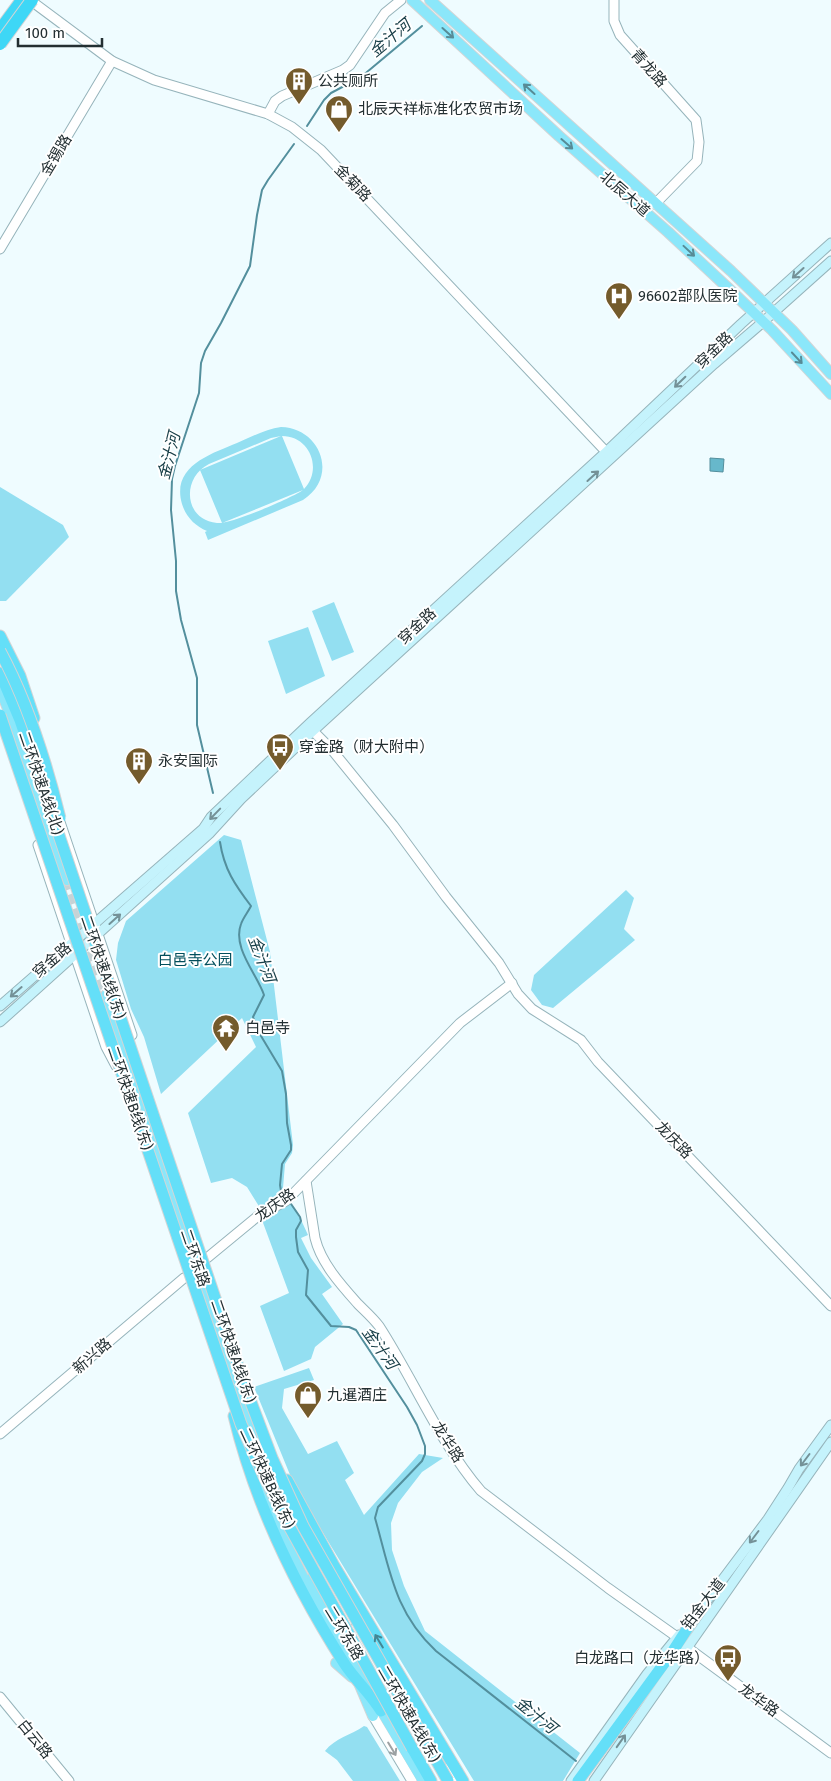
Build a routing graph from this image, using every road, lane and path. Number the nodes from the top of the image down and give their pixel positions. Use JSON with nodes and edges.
{"nodes":[{"id":1,"x":22,"y":0,"type":"edge"},
{"id":2,"x":31,"y":0,"type":"edge"},
{"id":3,"x":400,"y":0,"type":"edge"},
{"id":4,"x":412,"y":0,"type":"edge"},
{"id":5,"x":430,"y":0,"type":"edge"},
{"id":6,"x":614,"y":0,"type":"edge"},
{"id":7,"x":0,"y":30,"type":"edge"},
{"id":8,"x":0,"y":44,"type":"edge"},
{"id":9,"x":112,"y":61,"type":"junction"},
{"id":10,"x":268,"y":114,"type":"junction"},
{"id":11,"x":655,"y":204,"type":"junction"},
{"id":12,"x":831,"y":243,"type":"edge"},
{"id":13,"x":0,"y":249,"type":"edge"},
{"id":14,"x":831,"y":261,"type":"edge"},
{"id":15,"x":765,"y":303,"type":"junction"},
{"id":16,"x":754,"y":313,"type":"junction"},
{"id":17,"x":774,"y":313,"type":"junction"},
{"id":18,"x":763,"y":322,"type":"junction"},
{"id":19,"x":831,"y":374,"type":"edge"},
{"id":20,"x":831,"y":394,"type":"edge"},
{"id":21,"x":609,"y":455,"type":"junction"},
{"id":22,"x":0,"y":636,"type":"edge"},
{"id":23,"x":0,"y":651,"type":"edge"},
{"id":24,"x":0,"y":672,"type":"edge"},
{"id":25,"x":0,"y":688,"type":"edge"},
{"id":26,"x":0,"y":698,"type":"edge"},
{"id":27,"x":0,"y":715,"type":"edge"},
{"id":28,"x":313,"y":730,"type":"junction"},
{"id":29,"x":0,"y":734,"type":"edge"},
{"id":30,"x":48,"y":773,"type":"junction"},
{"id":31,"x":32,"y":783,"type":"junction"},
{"id":32,"x":39,"y":839,"type":"junction"},
{"id":33,"x":65,"y":881,"type":"tunnel mouth"},
{"id":34,"x":81,"y":893,"type":"junction"},
{"id":35,"x":60,"y":900,"type":"junction"},
{"id":36,"x":94,"y":923,"type":"junction"},
{"id":37,"x":98,"y":934,"type":"junction"},
{"id":38,"x":71,"y":943,"type":"junction"},
{"id":39,"x":75,"y":954,"type":"junction"},
{"id":40,"x":113,"y":978,"type":"junction"},
{"id":41,"x":512,"y":982,"type":"junction"},
{"id":42,"x":86,"y":987,"type":"junction"},
{"id":43,"x":104,"y":996,"type":"tunnel mouth"},
{"id":44,"x":0,"y":1006,"type":"edge"},
{"id":45,"x":0,"y":1022,"type":"edge"},
{"id":46,"x":138,"y":1096,"type":"junction"},
{"id":47,"x":306,"y":1181,"type":"junction"},
{"id":48,"x":207,"y":1258,"type":"dead end"},
{"id":49,"x":184,"y":1278,"type":"dead end"},
{"id":50,"x":831,"y":1306,"type":"edge"},
{"id":51,"x":227,"y":1387,"type":"junction"},
{"id":52,"x":252,"y":1407,"type":"junction"},
{"id":53,"x":831,"y":1425,"type":"edge"},
{"id":54,"x":0,"y":1434,"type":"edge"},
{"id":55,"x":831,"y":1442,"type":"edge"},
{"id":56,"x":786,"y":1499,"type":"junction"},
{"id":57,"x":292,"y":1520,"type":"junction"},
{"id":58,"x":322,"y":1570,"type":"joint"},
{"id":59,"x":696,"y":1615,"type":"junction"},
{"id":60,"x":677,"y":1637,"type":"junction"},
{"id":61,"x":688,"y":1648,"type":"junction"},
{"id":62,"x":349,"y":1657,"type":"junction"},
{"id":63,"x":336,"y":1663,"type":"dead end"},
{"id":64,"x":358,"y":1682,"type":"junction"},
{"id":65,"x":0,"y":1697,"type":"edge"},
{"id":66,"x":381,"y":1712,"type":"junction"},
{"id":67,"x":429,"y":1751,"type":"junction"},
{"id":68,"x":831,"y":1753,"type":"edge"},
{"id":69,"x":69,"y":1781,"type":"edge"},
{"id":70,"x":412,"y":1781,"type":"edge"},
{"id":71,"x":423,"y":1781,"type":"edge"},
{"id":72,"x":432,"y":1781,"type":"edge"},
{"id":73,"x":447,"y":1781,"type":"edge"},
{"id":74,"x":456,"y":1781,"type":"edge"},
{"id":75,"x":463,"y":1781,"type":"edge"},
{"id":76,"x":571,"y":1781,"type":"edge"},
{"id":77,"x":578,"y":1781,"type":"edge"},
{"id":78,"x":594,"y":1781,"type":"edge"}],
"edges":[{"from":1,"to":7,"type":"highway"},
{"from":2,"to":8,"type":"highway","bridge":true},
{"from":2,"to":9,"type":"street","name":"金菊路"},
{"from":3,"to":10,"type":"street"},
{"from":4,"to":16,"type":"main road","name":"北辰大道","one_way":true},
{"from":11,"to":5,"type":"main road","name":"北辰大道","one_way":true},
{"from":6,"to":11,"type":"street","name":"青龙路"},
{"from":9,"to":10,"type":"street","name":"金菊路"},
{"from":9,"to":13,"type":"street","name":"金锡路"},
{"from":10,"to":21,"type":"street","name":"金菊路"},
{"from":11,"to":15,"type":"main road","name":"北辰大道"},
{"from":12,"to":15,"type":"main road","name":"穿金路","one_way":true},
{"from":14,"to":17,"type":"main road","name":"穿金路"},
{"from":15,"to":16,"type":"main road","name":"穿金路"},
{"from":15,"to":17,"type":"main road","name":"北辰大道"},
{"from":16,"to":18,"type":"main road","name":"北辰大道"},
{"from":16,"to":21,"type":"main road","name":"穿金路","one_way":true},
{"from":17,"to":18,"type":"main road","name":"穿金路"},
{"from":17,"to":19,"type":"main road","name":"北辰大道"},
{"from":18,"to":20,"type":"main road","name":"北辰大道","one_way":true},
{"from":18,"to":21,"type":"main road","name":"穿金路"},
{"from":28,"to":21,"type":"main road","name":"穿金路","one_way":true},
{"from":21,"to":36,"type":"main road","name":"穿金路","one_way":true},
{"from":22,"to":30,"type":"highway","bridge":true},
{"from":23,"to":30,"type":"highway","bridge":true},
{"from":24,"to":34,"type":"highway","name":"二环快速A线(北)","bridge":true},
{"from":25,"to":31,"type":"main road"},
{"from":26,"to":31,"type":"main road"},
{"from":27,"to":32,"type":"highway","bridge":true},
{"from":37,"to":28,"type":"main road","name":"穿金路","one_way":true},
{"from":28,"to":41,"type":"street","name":"龙庆路"},
{"from":29,"to":32,"type":"highway","bridge":true},
{"from":30,"to":34,"type":"highway","bridge":true},
{"from":31,"to":32,"type":"street"},
{"from":31,"to":33,"type":"main road"},
{"from":31,"to":34,"type":"street"},
{"from":32,"to":35,"type":"highway","name":"二环快速B线(东)","bridge":true},
{"from":34,"to":35,"type":"street"},
{"from":34,"to":36,"type":"street"},
{"from":34,"to":52,"type":"highway","name":"二环快速A线(东)","bridge":true},
{"from":35,"to":38,"type":"street"},
{"from":35,"to":51,"type":"highway","name":"二环快速B线(东)","bridge":true},
{"from":36,"to":37,"type":"street"},
{"from":36,"to":38,"type":"main road","name":"穿金路"},
{"from":37,"to":39,"type":"main road","name":"穿金路"},
{"from":37,"to":40,"type":"street"},
{"from":38,"to":39,"type":"street"},
{"from":38,"to":44,"type":"main road","name":"穿金路","one_way":true},
{"from":39,"to":42,"type":"street"},
{"from":39,"to":45,"type":"main road","name":"穿金路"},
{"from":40,"to":42,"type":"street"},
{"from":40,"to":46,"type":"street"},
{"from":41,"to":47,"type":"street","name":"龙庆路"},
{"from":41,"to":50,"type":"street","name":"龙庆路"},
{"from":42,"to":46,"type":"street"},
{"from":43,"to":46,"type":"main road","name":"二环东路"},
{"from":46,"to":57,"type":"main road","name":"二环东路"},
{"from":46,"to":62,"type":"main road","name":"二环东路"},
{"from":47,"to":48,"type":"street","name":"龙庆路"},
{"from":47,"to":60,"type":"street","name":"龙华路"},
{"from":49,"to":54,"type":"street","name":"新兴路"},
{"from":51,"to":64,"type":"highway","bridge":true},
{"from":51,"to":72,"type":"highway","name":"二环快速B线(东)","bridge":true},
{"from":52,"to":73,"type":"highway","name":"二环快速A线(东)","bridge":true},
{"from":75,"to":52,"type":"highway","one_way":true,"bridge":true},
{"from":53,"to":56,"type":"main road","name":"铂金大道","one_way":true},
{"from":55,"to":56,"type":"main road","name":"铂金大道"},
{"from":56,"to":59,"type":"main road","name":"铂金大道","one_way":true},
{"from":56,"to":61,"type":"main road","name":"铂金大道"},
{"from":57,"to":58,"type":"main road"},
{"from":57,"to":66,"type":"main road","name":"二环东路"},
{"from":58,"to":67,"type":"street"},
{"from":59,"to":60,"type":"main road","name":"铂金大道"},
{"from":59,"to":77,"type":"highway"},
{"from":60,"to":76,"type":"main road","name":"铂金大道"},
{"from":61,"to":68,"type":"street","name":"龙华路"},
{"from":78,"to":61,"type":"main road","name":"铂金大道","one_way":true},
{"from":62,"to":64,"type":"main road"},
{"from":62,"to":66,"type":"main road","name":"二环东路"},
{"from":63,"to":64,"type":"main road"},
{"from":64,"to":66,"type":"highway"},
{"from":65,"to":69,"type":"street","name":"白云路"},
{"from":66,"to":70,"type":"street","one_way":true},
{"from":66,"to":71,"type":"main road","name":"二环东路"},
{"from":66,"to":72,"type":"main road","name":"二环东路","bridge":true},
{"from":67,"to":73,"type":"street"},
{"from":67,"to":74,"type":"street"}]}
